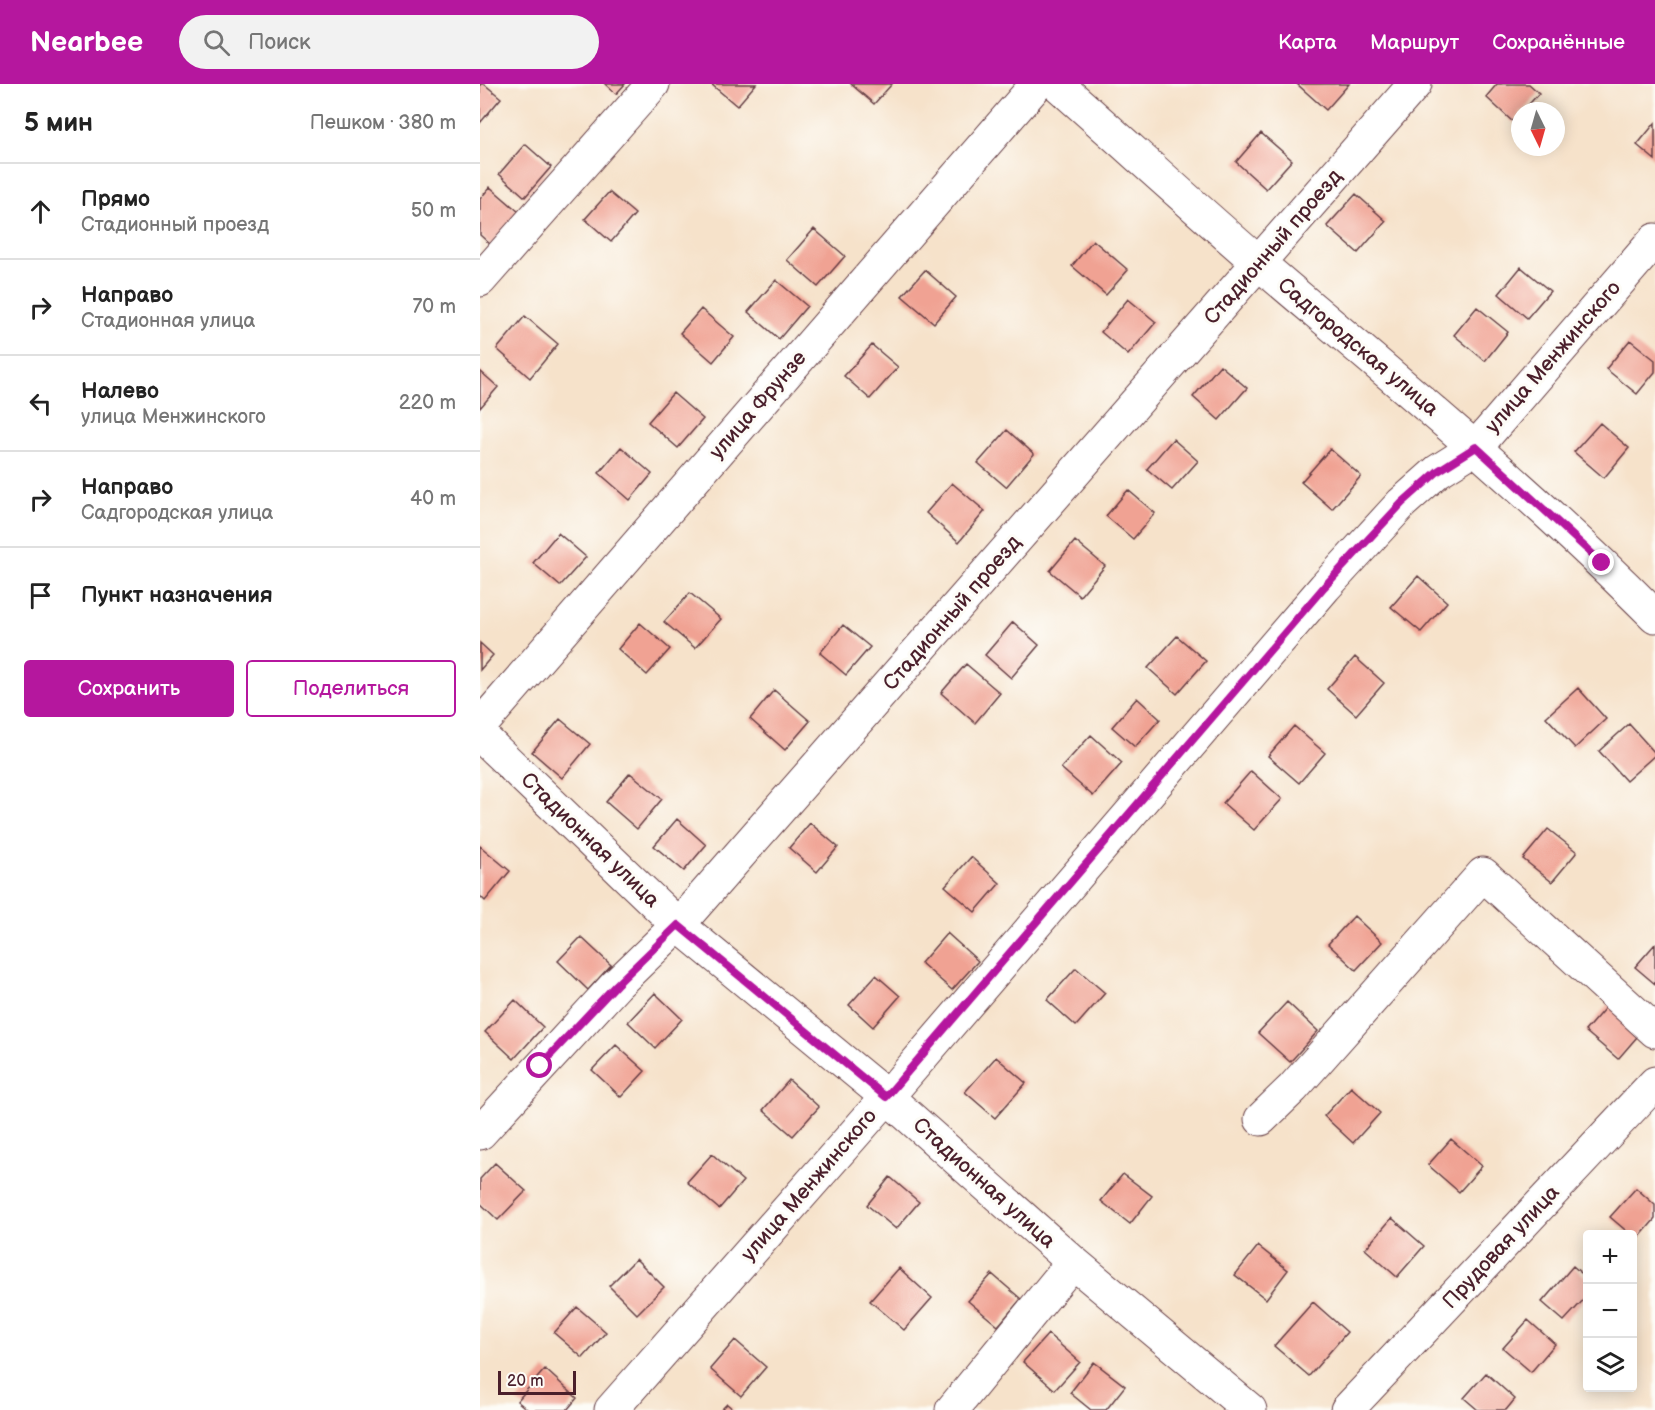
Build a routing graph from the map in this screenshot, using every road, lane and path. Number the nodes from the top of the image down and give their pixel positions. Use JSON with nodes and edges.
{"nodes":[{"id":1,"x":653,"y":84,"type":"edge"},
{"id":2,"x":1037,"y":84,"type":"edge"},
{"id":3,"x":1057,"y":84,"type":"edge"},
{"id":4,"x":1416,"y":84,"type":"edge"},
{"id":5,"x":1655,"y":240,"type":"edge"},
{"id":6,"x":1260,"y":263,"type":"junction"},
{"id":7,"x":480,"y":280,"type":"edge"},
{"id":8,"x":1476,"y":447,"type":"junction"},
{"id":9,"x":1655,"y":616,"type":"edge"},
{"id":10,"x":480,"y":726,"type":"edge"},
{"id":11,"x":480,"y":735,"type":"edge"},
{"id":12,"x":678,"y":925,"type":"junction"},
{"id":13,"x":1655,"y":1031,"type":"edge"},
{"id":14,"x":1655,"y":1083,"type":"edge"},
{"id":15,"x":886,"y":1097,"type":"junction"},
{"id":16,"x":1262,"y":1119,"type":"dead end"},
{"id":17,"x":480,"y":1133,"type":"edge"},
{"id":18,"x":1073,"y":1262,"type":"junction"},
{"id":19,"x":611,"y":1410,"type":"edge"},
{"id":20,"x":952,"y":1410,"type":"edge"},
{"id":21,"x":1250,"y":1410,"type":"edge"},
{"id":22,"x":1347,"y":1410,"type":"edge"}],
"edges":[{"from":1,"to":7,"type":"street"},
{"from":2,"to":10,"type":"street","name":"улица Фрунзе"},
{"from":3,"to":6,"type":"street","name":"Садгородская улица"},
{"from":4,"to":6,"type":"street","name":"Стадионный проезд"},
{"from":5,"to":8,"type":"street","name":"улица Менжинского"},
{"from":6,"to":8,"type":"street","name":"Садгородская улица"},
{"from":6,"to":12,"type":"street","name":"Стадионный проезд"},
{"from":8,"to":9,"type":"street","name":"Садгородская улица"},
{"from":8,"to":15,"type":"street","name":"улица Менжинского"},
{"from":11,"to":12,"type":"street","name":"Стадионная улица"},
{"from":12,"to":15,"type":"street","name":"Стадионная улица"},
{"from":12,"to":17,"type":"street","name":"Стадионный проезд"},
{"from":13,"to":16,"type":"street"},
{"from":14,"to":22,"type":"street","name":"Прудовая улица"},
{"from":15,"to":18,"type":"street","name":"Стадионная улица"},
{"from":15,"to":19,"type":"street","name":"улица Менжинского"},
{"from":18,"to":20,"type":"street"},
{"from":18,"to":21,"type":"street","name":"Стадионная улица"}]}
